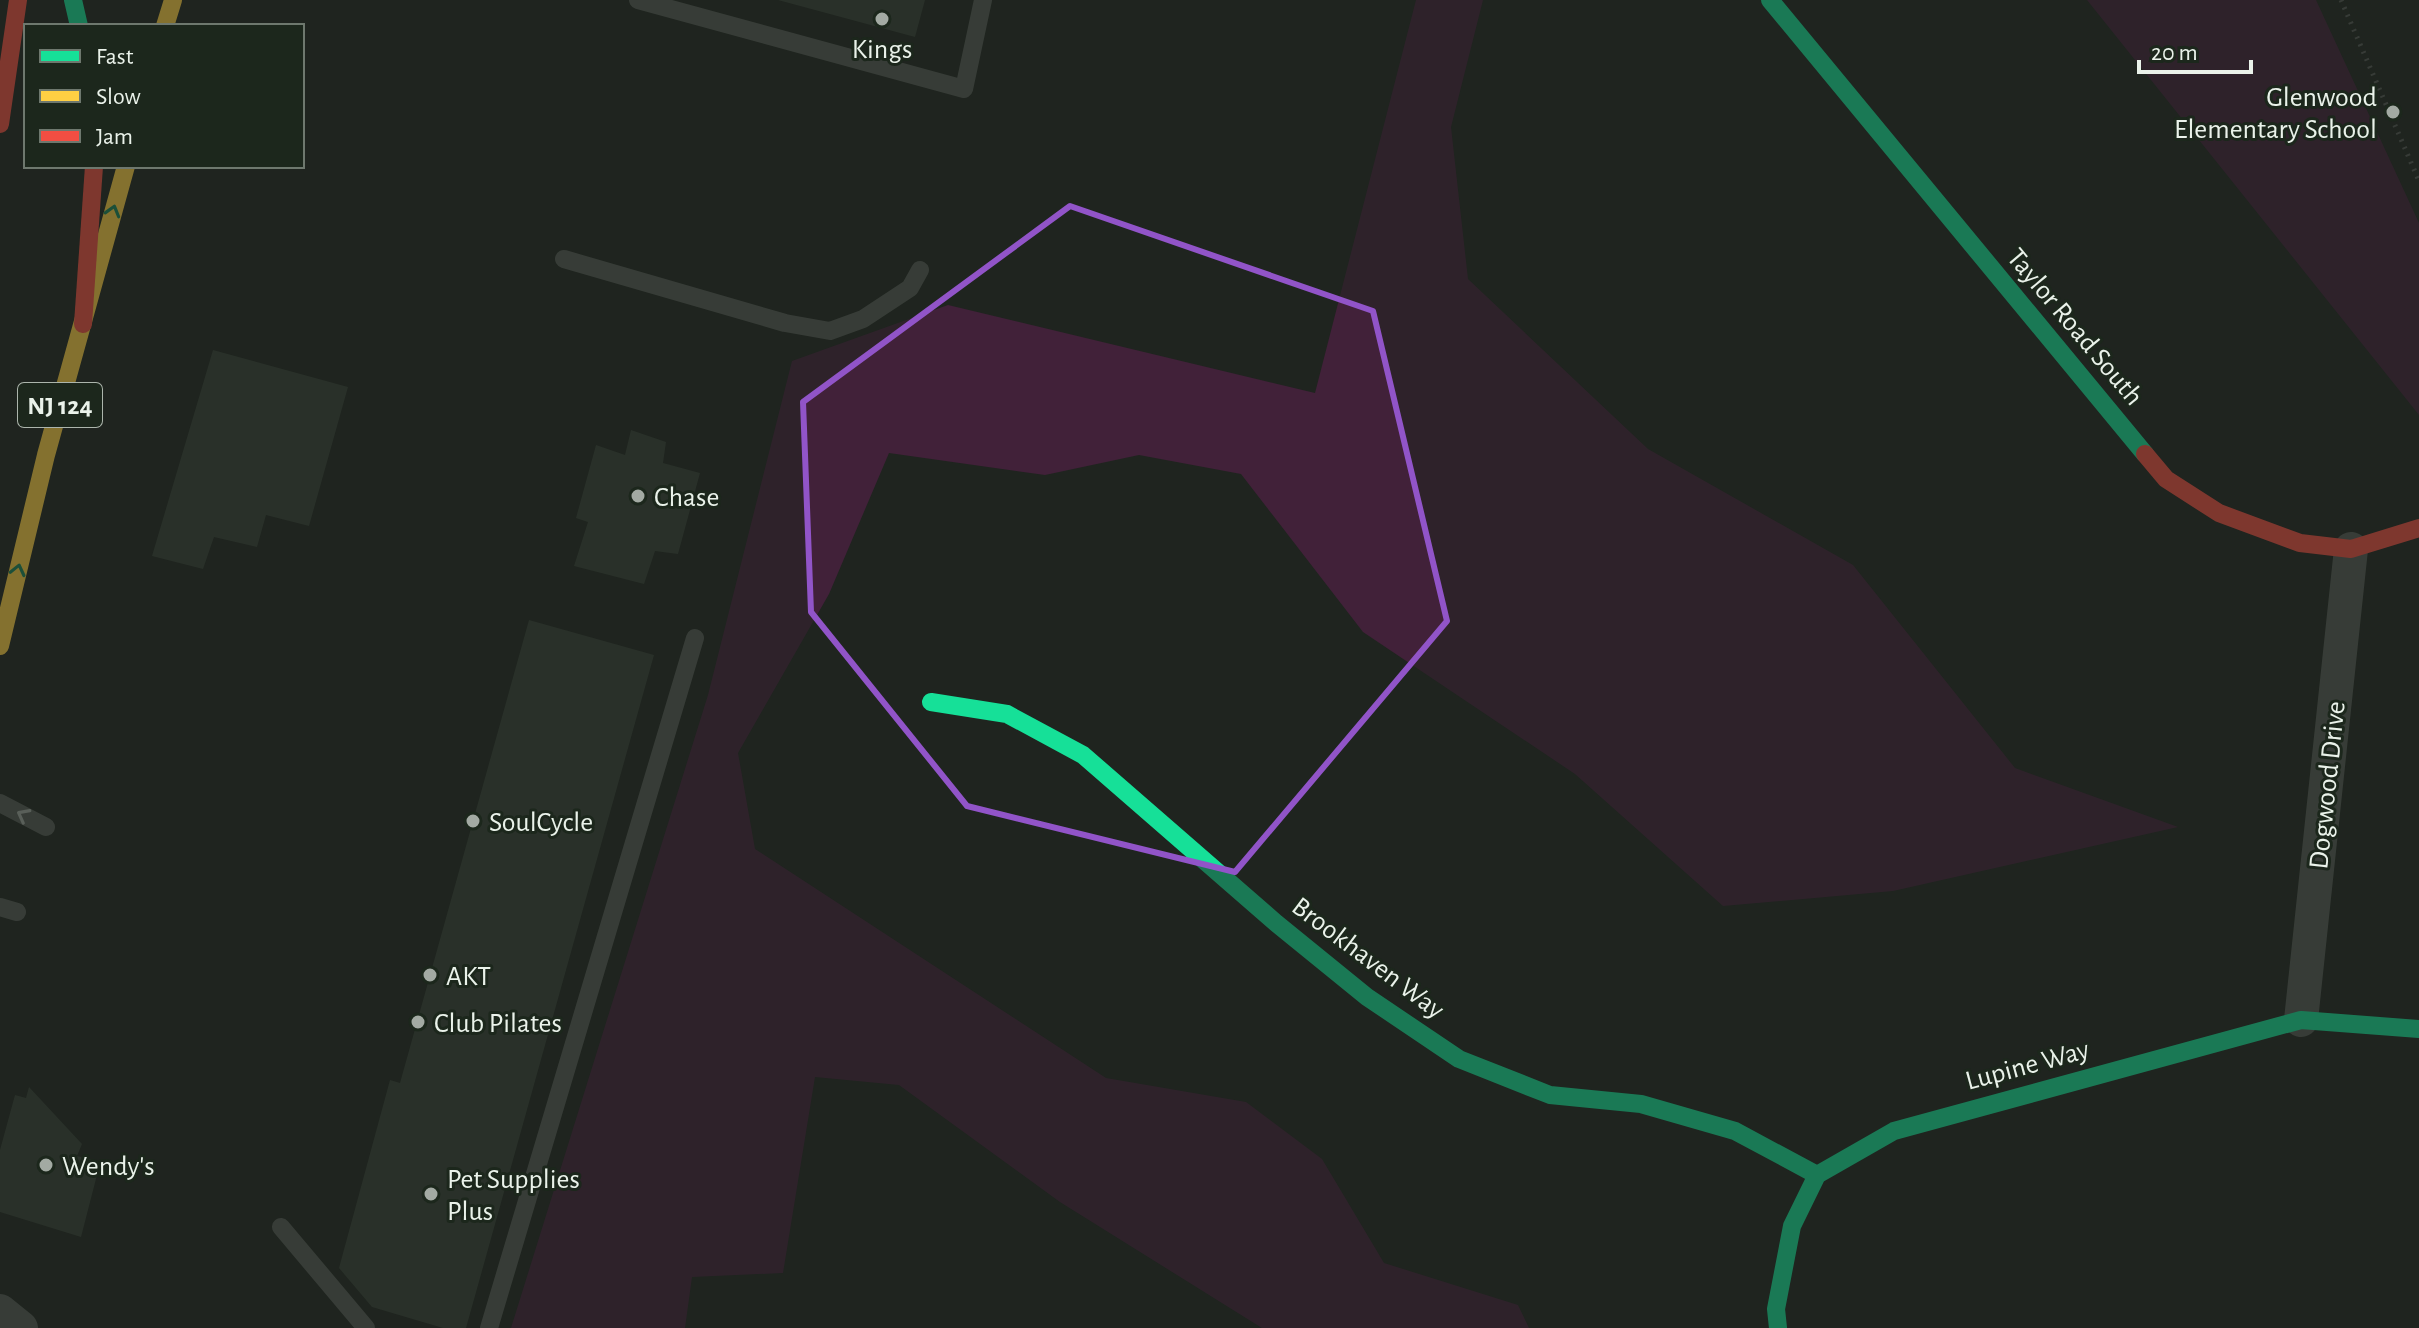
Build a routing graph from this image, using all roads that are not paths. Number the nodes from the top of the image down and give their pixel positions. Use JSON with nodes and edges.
{"nodes":[{"id":1,"x":18,"y":0,"type":"edge"},
{"id":2,"x":73,"y":0,"type":"edge"},
{"id":3,"x":173,"y":0,"type":"edge"},
{"id":4,"x":638,"y":0,"type":"edge"},
{"id":5,"x":983,"y":0,"type":"edge"},
{"id":6,"x":1770,"y":0,"type":"edge"},
{"id":7,"x":79,"y":24,"type":"edge"},
{"id":8,"x":166,"y":24,"type":"edge"},
{"id":9,"x":6,"y":27,"type":"edge"},
{"id":10,"x":0,"y":124,"type":"edge"},
{"id":11,"x":94,"y":168,"type":"edge"},
{"id":12,"x":125,"y":168,"type":"edge"},
{"id":13,"x":564,"y":259,"type":"dead end"},
{"id":14,"x":920,"y":270,"type":"dead end"},
{"id":15,"x":83,"y":324,"type":"junction"},
{"id":16,"x":2419,"y":528,"type":"edge"},
{"id":17,"x":2351,"y":549,"type":"junction"},
{"id":18,"x":695,"y":638,"type":"dead end"},
{"id":19,"x":0,"y":646,"type":"edge"},
{"id":20,"x":931,"y":702,"type":"dead end"},
{"id":21,"x":0,"y":803,"type":"edge"},
{"id":22,"x":46,"y":827,"type":"dead end"},
{"id":23,"x":2301,"y":1020,"type":"junction"},
{"id":24,"x":2419,"y":1029,"type":"edge"},
{"id":25,"x":1817,"y":1175,"type":"junction"},
{"id":26,"x":281,"y":1227,"type":"dead end"},
{"id":27,"x":0,"y":1311,"type":"edge"},
{"id":28,"x":21,"y":1328,"type":"edge"},
{"id":29,"x":366,"y":1328,"type":"edge"},
{"id":30,"x":489,"y":1328,"type":"edge"},
{"id":31,"x":1778,"y":1328,"type":"edge"}],
"edges":[{"from":1,"to":9,"type":"main road"},
{"from":2,"to":7,"type":"main road"},
{"from":3,"to":8,"type":"main road"},
{"from":4,"to":5,"type":"lane"},
{"from":6,"to":17,"type":"main road","name":"Taylor Road South"},
{"from":9,"to":10,"type":"main road"},
{"from":11,"to":15,"type":"main road"},
{"from":15,"to":12,"type":"main road","number":"NJ 124","one_way":true},
{"from":13,"to":14,"type":"lane"},
{"from":19,"to":15,"type":"main road","number":"NJ 124","one_way":true},
{"from":16,"to":17,"type":"main road","name":"Taylor Road South"},
{"from":17,"to":23,"type":"street","name":"Dogwood Drive"},
{"from":18,"to":30,"type":"lane"},
{"from":20,"to":25,"type":"main road","name":"Brookhaven Way"},
{"from":22,"to":21,"type":"lane","one_way":true},
{"from":23,"to":24,"type":"main road","name":"Lupine Way"},
{"from":23,"to":25,"type":"main road","name":"Lupine Way"},
{"from":25,"to":31,"type":"main road"},
{"from":26,"to":29,"type":"lane"},
{"from":27,"to":28,"type":"street"}]}
